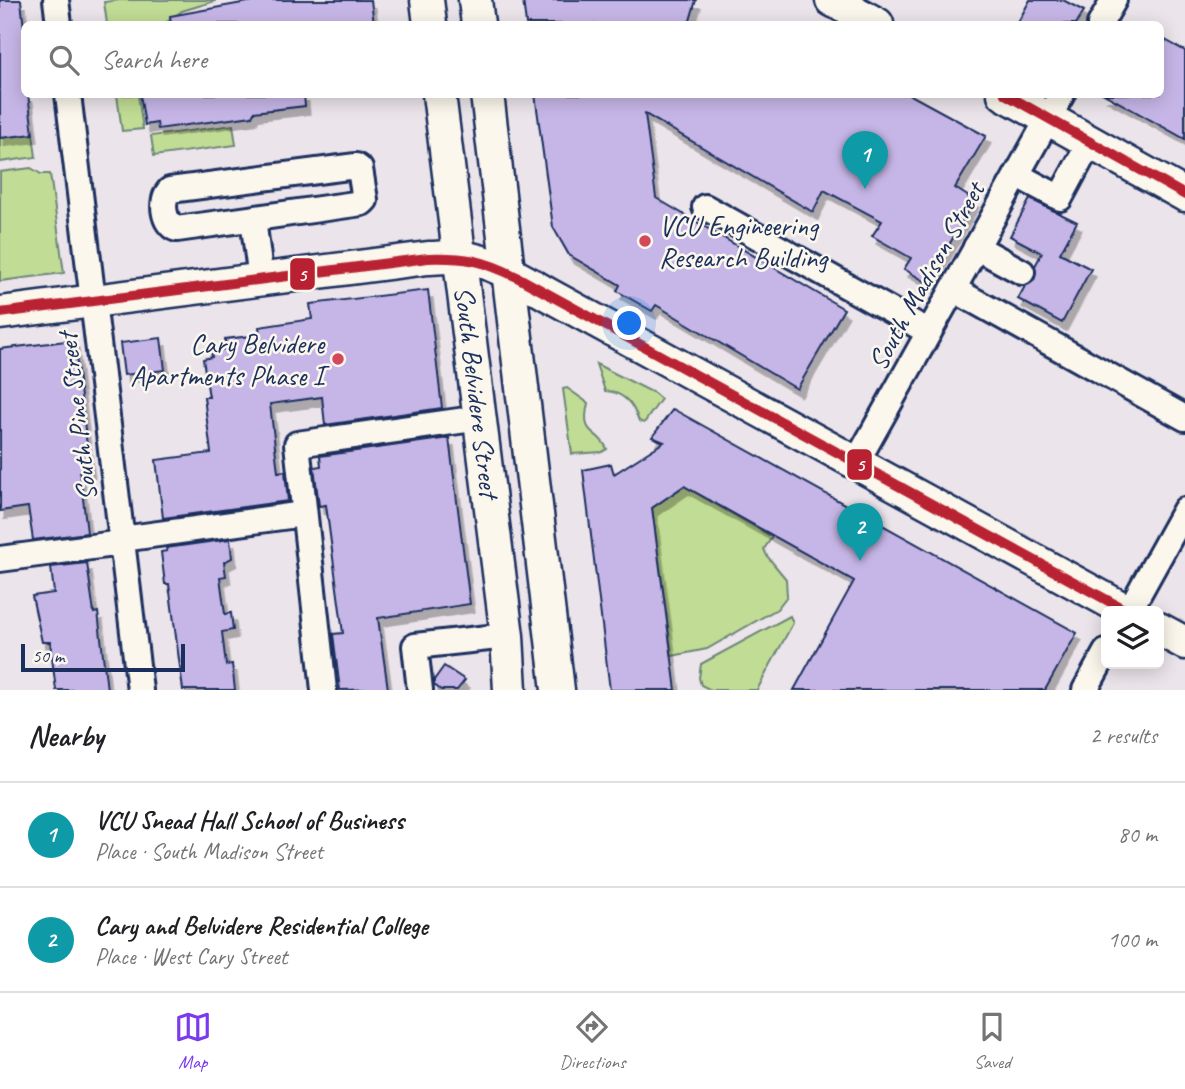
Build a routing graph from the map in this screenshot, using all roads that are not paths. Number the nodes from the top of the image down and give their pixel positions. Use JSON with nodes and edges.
{"nodes":[{"id":1,"x":56,"y":0,"type":"edge"},
{"id":2,"x":427,"y":0,"type":"edge"},
{"id":3,"x":475,"y":0,"type":"edge"},
{"id":4,"x":1114,"y":0,"type":"edge"},
{"id":5,"x":841,"y":2,"type":"edge"},
{"id":6,"x":59,"y":21,"type":"edge"},
{"id":7,"x":430,"y":21,"type":"edge"},
{"id":8,"x":478,"y":21,"type":"edge"},
{"id":9,"x":872,"y":21,"type":"edge"},
{"id":10,"x":1102,"y":21,"type":"edge"},
{"id":11,"x":68,"y":98,"type":"edge"},
{"id":12,"x":440,"y":98,"type":"edge"},
{"id":13,"x":487,"y":98,"type":"edge"},
{"id":14,"x":1020,"y":98,"type":"edge"},
{"id":15,"x":1055,"y":107,"type":"edge"},
{"id":16,"x":1090,"y":142,"type":"junction"},
{"id":17,"x":1017,"y":175,"type":"junction"},
{"id":18,"x":1185,"y":195,"type":"edge"},
{"id":19,"x":705,"y":207,"type":"dead end"},
{"id":20,"x":253,"y":219,"type":"junction"},
{"id":21,"x":976,"y":247,"type":"junction"},
{"id":22,"x":460,"y":257,"type":"junction"},
{"id":23,"x":507,"y":272,"type":"junction"},
{"id":24,"x":1022,"y":272,"type":"dead end"},
{"id":25,"x":261,"y":280,"type":"junction"},
{"id":26,"x":953,"y":289,"type":"junction"},
{"id":27,"x":93,"y":300,"type":"junction"},
{"id":28,"x":0,"y":313,"type":"edge"},
{"id":29,"x":929,"y":332,"type":"junction"},
{"id":30,"x":480,"y":418,"type":"junction"},
{"id":31,"x":1185,"y":418,"type":"edge"},
{"id":32,"x":856,"y":463,"type":"junction"},
{"id":33,"x":1185,"y":510,"type":"edge"},
{"id":34,"x":304,"y":514,"type":"junction"},
{"id":35,"x":122,"y":541,"type":"junction"},
{"id":36,"x":0,"y":559,"type":"edge"},
{"id":37,"x":1119,"y":606,"type":"edge"},
{"id":38,"x":1131,"y":606,"type":"edge"},
{"id":39,"x":1164,"y":632,"type":"edge"},
{"id":40,"x":507,"y":636,"type":"junction"},
{"id":41,"x":1185,"y":643,"type":"edge"},
{"id":42,"x":1101,"y":661,"type":"edge"},
{"id":43,"x":140,"y":690,"type":"edge"},
{"id":44,"x":324,"y":690,"type":"edge"},
{"id":45,"x":420,"y":690,"type":"edge"},
{"id":46,"x":510,"y":690,"type":"edge"},
{"id":47,"x":558,"y":690,"type":"edge"},
{"id":48,"x":1085,"y":690,"type":"edge"}],
"edges":[{"from":1,"to":6,"type":"street"},
{"from":2,"to":7,"type":"main road"},
{"from":3,"to":8,"type":"main road"},
{"from":4,"to":10,"type":"street"},
{"from":5,"to":9,"type":"main road"},
{"from":11,"to":27,"type":"street","name":"South Pine Street"},
{"from":12,"to":22,"type":"main road","name":"South Belvidere Street"},
{"from":13,"to":23,"type":"main road","name":"South Belvidere Street"},
{"from":14,"to":15,"type":"main road"},
{"from":15,"to":16,"type":"main road"},
{"from":15,"to":17,"type":"street","name":"South Madison Street"},
{"from":16,"to":17,"type":"street"},
{"from":16,"to":18,"type":"main road"},
{"from":17,"to":21,"type":"street","name":"South Madison Street"},
{"from":19,"to":29,"type":"street"},
{"from":20,"to":20,"type":"street"},
{"from":20,"to":25,"type":"street"},
{"from":21,"to":24,"type":"street"},
{"from":21,"to":26,"type":"street","name":"South Madison Street"},
{"from":22,"to":23,"type":"main road"},
{"from":22,"to":25,"type":"main road"},
{"from":22,"to":30,"type":"main road","name":"South Belvidere Street"},
{"from":23,"to":32,"type":"main road"},
{"from":23,"to":47,"type":"main road","name":"South Belvidere Street"},
{"from":25,"to":27,"type":"main road"},
{"from":26,"to":29,"type":"street","name":"South Madison Street"},
{"from":26,"to":31,"type":"street"},
{"from":27,"to":28,"type":"main road"},
{"from":27,"to":35,"type":"street","name":"South Pine Street"},
{"from":29,"to":32,"type":"street","name":"South Madison Street"},
{"from":30,"to":34,"type":"street"},
{"from":30,"to":40,"type":"main road","name":"South Belvidere Street"},
{"from":32,"to":37,"type":"main road"},
{"from":33,"to":38,"type":"street"},
{"from":34,"to":35,"type":"street"},
{"from":34,"to":44,"type":"street"},
{"from":35,"to":36,"type":"street"},
{"from":35,"to":43,"type":"street","name":"South Pine Street"},
{"from":39,"to":41,"type":"main road"},
{"from":40,"to":45,"type":"street"},
{"from":40,"to":46,"type":"main road","name":"South Belvidere Street"},
{"from":42,"to":48,"type":"street"}]}
